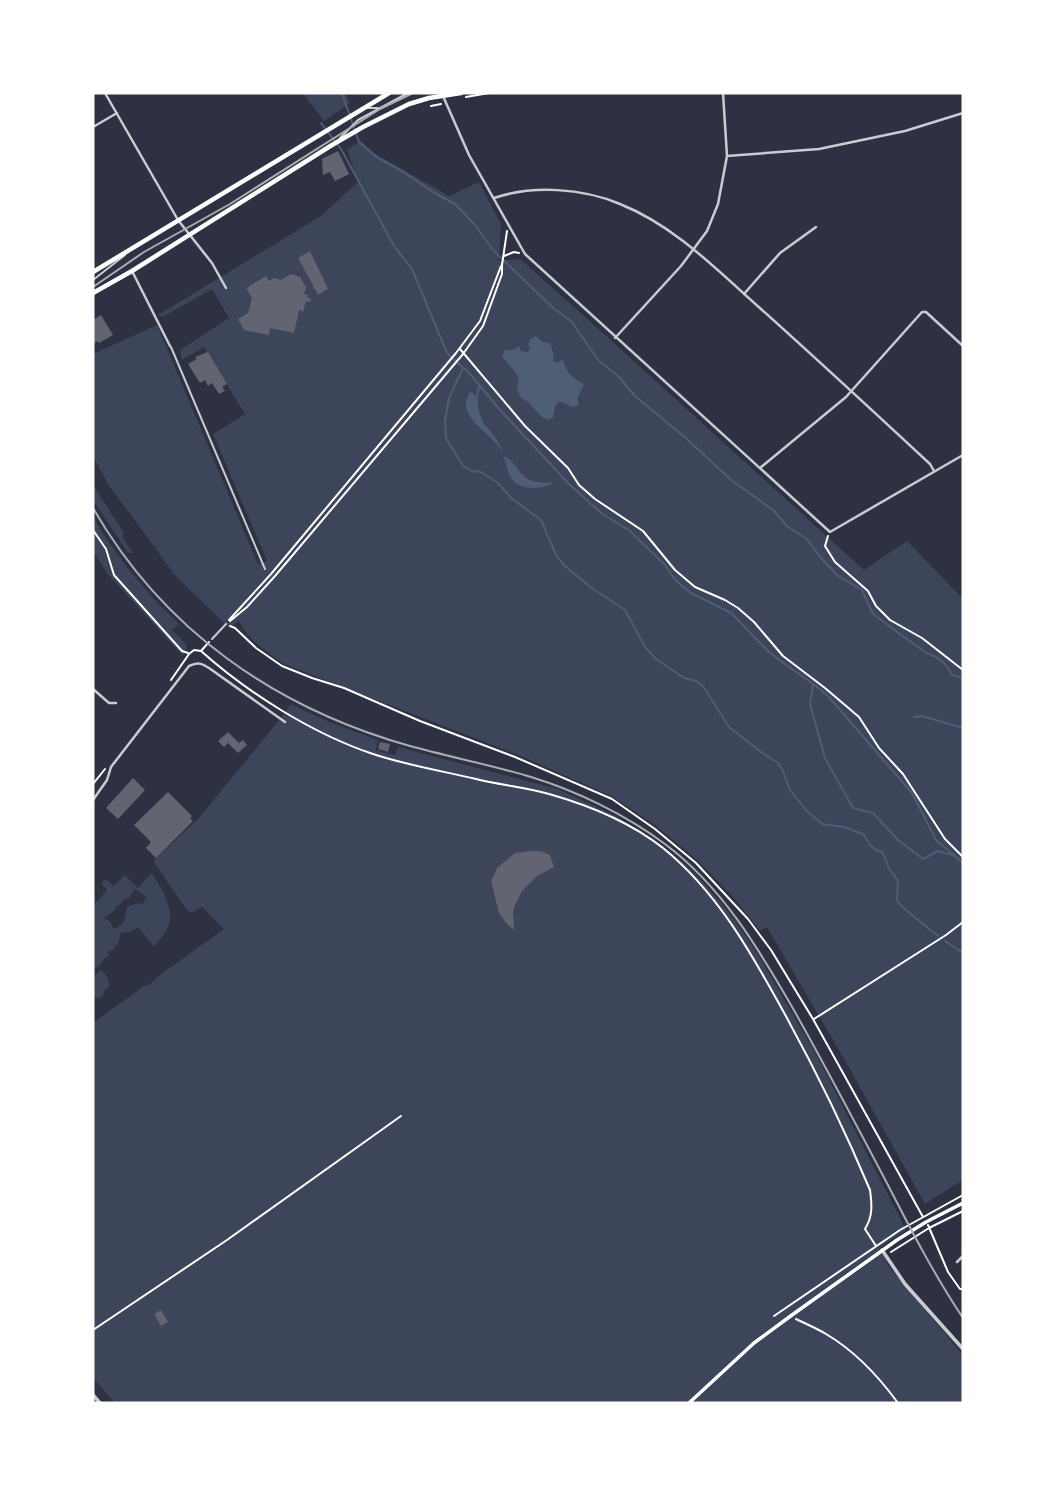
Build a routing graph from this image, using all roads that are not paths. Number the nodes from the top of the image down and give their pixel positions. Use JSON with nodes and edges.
{"nodes":[{"id":1,"x":105,"y":93,"type":"edge"},
{"id":2,"x":389,"y":93,"type":"edge"},
{"id":3,"x":408,"y":93,"type":"edge"},
{"id":4,"x":443,"y":93,"type":"edge"},
{"id":5,"x":461,"y":93,"type":"edge"},
{"id":6,"x":723,"y":93,"type":"edge"},
{"id":7,"x":378,"y":95,"type":"edge"},
{"id":8,"x":379,"y":107,"type":"junction"},
{"id":9,"x":360,"y":109,"type":"junction"},
{"id":10,"x":117,"y":113,"type":"junction"},
{"id":11,"x":963,"y":113,"type":"edge"},
{"id":12,"x":93,"y":127,"type":"edge"},
{"id":13,"x":332,"y":145,"type":"junction"},
{"id":14,"x":727,"y":156,"type":"junction"},
{"id":15,"x":494,"y":198,"type":"junction"},
{"id":16,"x":177,"y":220,"type":"junction"},
{"id":17,"x":816,"y":227,"type":"dead end"},
{"id":18,"x":190,"y":234,"type":"junction"},
{"id":19,"x":134,"y":248,"type":"junction"},
{"id":20,"x":695,"y":250,"type":"junction"},
{"id":21,"x":132,"y":271,"type":"junction"},
{"id":22,"x":93,"y":272,"type":"edge"},
{"id":23,"x":93,"y":280,"type":"edge"},
{"id":24,"x":226,"y":288,"type":"dead end"},
{"id":25,"x":93,"y":293,"type":"edge"},
{"id":26,"x":744,"y":294,"type":"junction"},
{"id":27,"x":615,"y":338,"type":"junction"},
{"id":28,"x":170,"y":346,"type":"joint"},
{"id":29,"x":963,"y":346,"type":"edge"},
{"id":30,"x":852,"y":391,"type":"junction"},
{"id":31,"x":963,"y":455,"type":"edge"},
{"id":32,"x":760,"y":468,"type":"junction"},
{"id":33,"x":934,"y":471,"type":"junction"},
{"id":34,"x":265,"y":569,"type":"dead end"},
{"id":35,"x":226,"y":624,"type":"road end"},
{"id":36,"x":212,"y":639,"type":"road end"},
{"id":37,"x":93,"y":689,"type":"edge"},
{"id":38,"x":116,"y":703,"type":"dead end"},
{"id":39,"x":285,"y":722,"type":"dead end"},
{"id":40,"x":93,"y":800,"type":"edge"},
{"id":41,"x":963,"y":1203,"type":"edge"},
{"id":42,"x":883,"y":1250,"type":"junction"},
{"id":43,"x":963,"y":1256,"type":"edge"},
{"id":44,"x":957,"y":1262,"type":"dead end"},
{"id":45,"x":963,"y":1349,"type":"edge"},
{"id":46,"x":93,"y":1395,"type":"edge"},
{"id":47,"x":100,"y":1403,"type":"edge"},
{"id":48,"x":689,"y":1403,"type":"edge"}],
"edges":[{"from":1,"to":10,"type":"street"},
{"from":2,"to":7,"type":"main road"},
{"from":3,"to":8,"type":"lane"},
{"from":4,"to":5,"type":"main road"},
{"from":4,"to":13,"type":"main road"},
{"from":4,"to":15,"type":"street"},
{"from":6,"to":14,"type":"street"},
{"from":7,"to":9,"type":"main road"},
{"from":8,"to":9,"type":"lane"},
{"from":8,"to":13,"type":"lane"},
{"from":9,"to":16,"type":"main road"},
{"from":10,"to":12,"type":"street"},
{"from":10,"to":16,"type":"street"},
{"from":11,"to":14,"type":"street"},
{"from":13,"to":18,"type":"main road"},
{"from":14,"to":20,"type":"street"},
{"from":15,"to":20,"type":"street"},
{"from":15,"to":27,"type":"street"},
{"from":16,"to":18,"type":"street"},
{"from":16,"to":19,"type":"main road"},
{"from":17,"to":26,"type":"street"},
{"from":18,"to":21,"type":"main road"},
{"from":18,"to":24,"type":"street"},
{"from":19,"to":22,"type":"main road"},
{"from":19,"to":23,"type":"lane"},
{"from":20,"to":26,"type":"street"},
{"from":20,"to":27,"type":"street"},
{"from":21,"to":25,"type":"main road"},
{"from":21,"to":28,"type":"street"},
{"from":26,"to":30,"type":"street"},
{"from":27,"to":32,"type":"street"},
{"from":28,"to":34,"type":"lane"},
{"from":29,"to":30,"type":"street"},
{"from":30,"to":32,"type":"street"},
{"from":30,"to":33,"type":"street"},
{"from":31,"to":33,"type":"street"},
{"from":32,"to":33,"type":"street"},
{"from":35,"to":36,"type":"lane"},
{"from":37,"to":38,"type":"street"},
{"from":39,"to":40,"type":"street"},
{"from":41,"to":42,"type":"main road"},
{"from":42,"to":45,"type":"street"},
{"from":42,"to":48,"type":"main road"},
{"from":43,"to":44,"type":"street"},
{"from":46,"to":47,"type":"street"}]}
